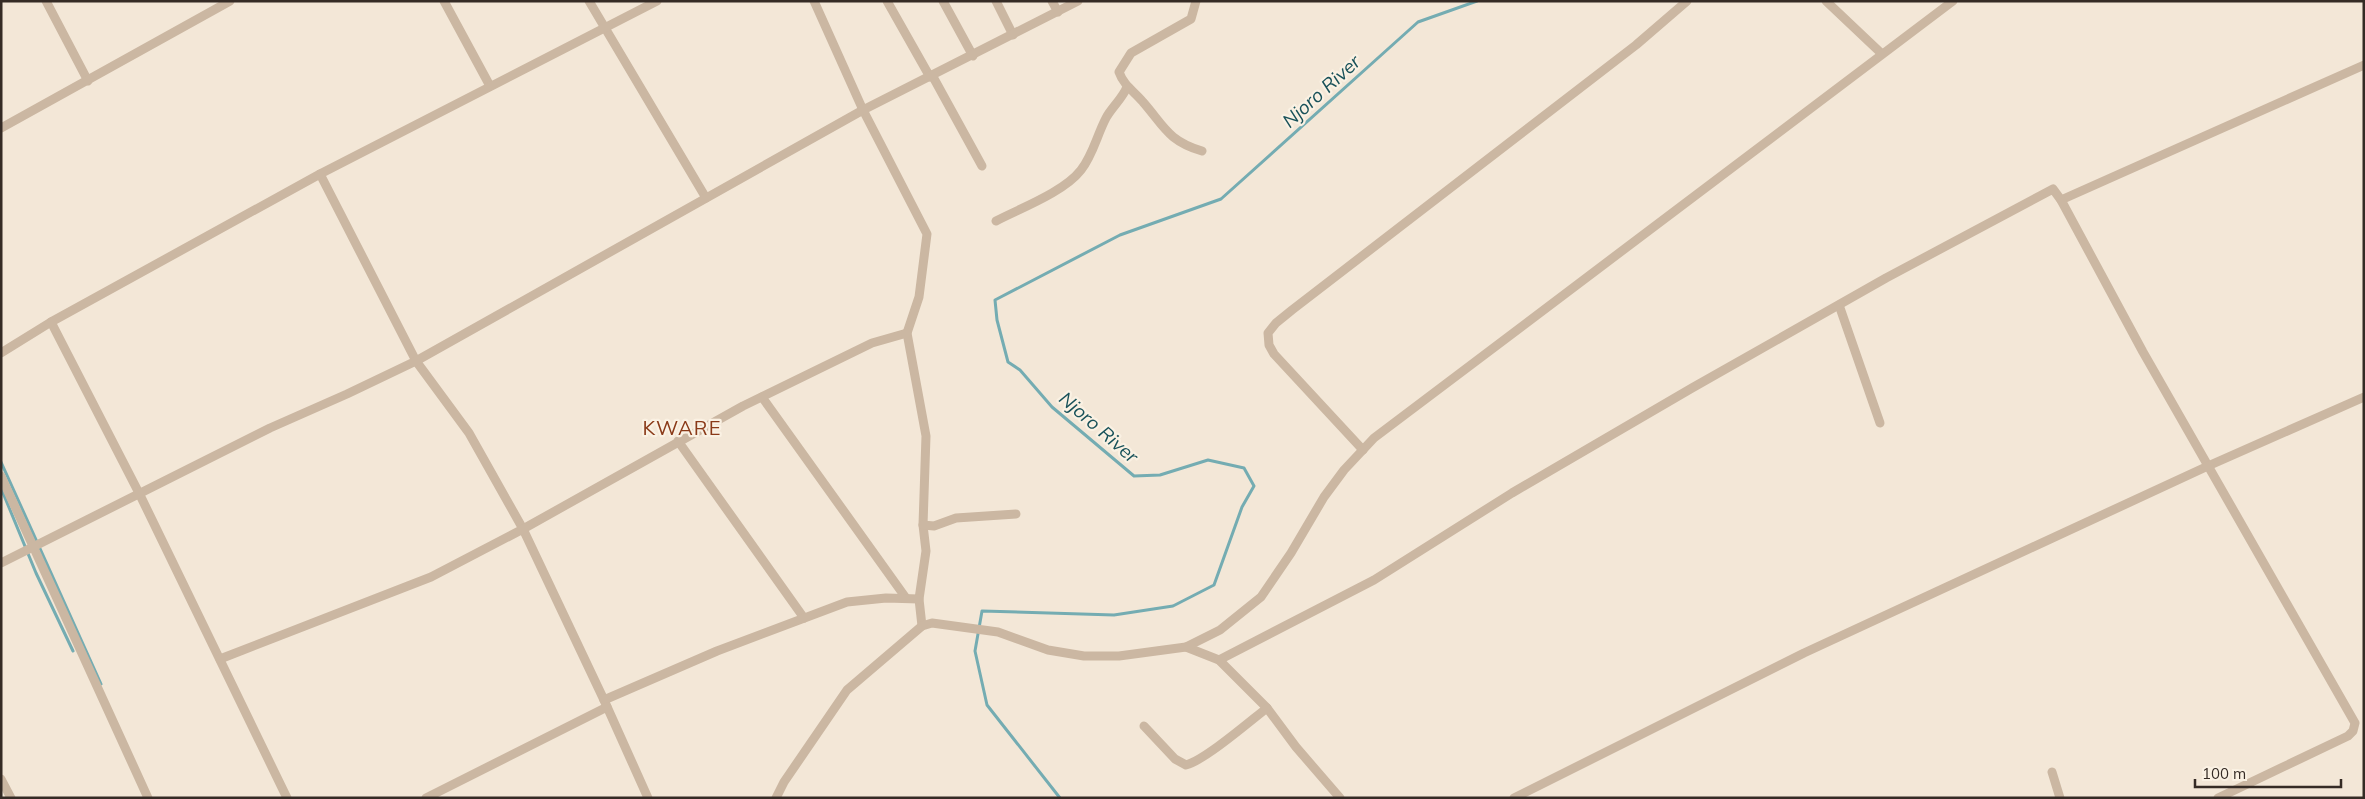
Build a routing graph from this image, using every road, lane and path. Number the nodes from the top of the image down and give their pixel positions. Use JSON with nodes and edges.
{"nodes":[{"id":1,"x":46,"y":1,"type":"edge"},
{"id":2,"x":230,"y":1,"type":"edge"},
{"id":3,"x":444,"y":1,"type":"edge"},
{"id":4,"x":589,"y":1,"type":"edge"},
{"id":5,"x":657,"y":1,"type":"edge"},
{"id":6,"x":814,"y":1,"type":"edge"},
{"id":7,"x":887,"y":1,"type":"edge"},
{"id":8,"x":943,"y":1,"type":"edge"},
{"id":9,"x":996,"y":1,"type":"edge"},
{"id":10,"x":1052,"y":1,"type":"edge"},
{"id":11,"x":1078,"y":1,"type":"edge"},
{"id":12,"x":1196,"y":1,"type":"edge"},
{"id":13,"x":1687,"y":1,"type":"edge"},
{"id":14,"x":1826,"y":1,"type":"edge"},
{"id":15,"x":1954,"y":1,"type":"edge"},
{"id":16,"x":1058,"y":12,"type":"junction"},
{"id":17,"x":605,"y":27,"type":"junction"},
{"id":18,"x":1013,"y":35,"type":"junction"},
{"id":19,"x":1882,"y":54,"type":"junction"},
{"id":20,"x":973,"y":56,"type":"junction"},
{"id":21,"x":2364,"y":65,"type":"edge"},
{"id":22,"x":931,"y":76,"type":"junction"},
{"id":23,"x":88,"y":81,"type":"junction"},
{"id":24,"x":490,"y":86,"type":"junction"},
{"id":25,"x":1127,"y":87,"type":"junction"},
{"id":26,"x":862,"y":110,"type":"junction"},
{"id":27,"x":1,"y":128,"type":"edge"},
{"id":28,"x":1202,"y":151,"type":"dead end"},
{"id":29,"x":982,"y":166,"type":"dead end"},
{"id":30,"x":320,"y":174,"type":"junction"},
{"id":31,"x":706,"y":198,"type":"junction"},
{"id":32,"x":2061,"y":200,"type":"junction"},
{"id":33,"x":996,"y":221,"type":"dead end"},
{"id":34,"x":1839,"y":304,"type":"junction"},
{"id":35,"x":52,"y":322,"type":"junction"},
{"id":36,"x":907,"y":333,"type":"junction"},
{"id":37,"x":1,"y":353,"type":"edge"},
{"id":38,"x":416,"y":361,"type":"junction"},
{"id":39,"x":762,"y":397,"type":"junction"},
{"id":40,"x":2364,"y":397,"type":"edge"},
{"id":41,"x":1880,"y":423,"type":"dead end"},
{"id":42,"x":678,"y":441,"type":"junction"},
{"id":43,"x":1363,"y":450,"type":"junction"},
{"id":44,"x":2208,"y":466,"type":"junction"},
{"id":45,"x":1,"y":476,"type":"edge"},
{"id":46,"x":140,"y":495,"type":"junction"},
{"id":47,"x":1016,"y":514,"type":"dead end"},
{"id":48,"x":923,"y":525,"type":"junction"},
{"id":49,"x":523,"y":530,"type":"junction"},
{"id":50,"x":35,"y":548,"type":"junction"},
{"id":51,"x":1,"y":563,"type":"edge"},
{"id":52,"x":906,"y":598,"type":"junction"},
{"id":53,"x":918,"y":599,"type":"junction"},
{"id":54,"x":804,"y":618,"type":"junction"},
{"id":55,"x":922,"y":626,"type":"junction"},
{"id":56,"x":1186,"y":647,"type":"junction"},
{"id":57,"x":220,"y":659,"type":"junction"},
{"id":58,"x":1219,"y":660,"type":"junction"},
{"id":59,"x":606,"y":704,"type":"junction"},
{"id":60,"x":1267,"y":708,"type":"junction"},
{"id":61,"x":2364,"y":725,"type":"edge"},
{"id":62,"x":1144,"y":726,"type":"dead end"},
{"id":63,"x":2353,"y":731,"type":"junction"},
{"id":64,"x":2052,"y":772,"type":"dead end"},
{"id":65,"x":1,"y":779,"type":"edge"},
{"id":66,"x":11,"y":798,"type":"edge"},
{"id":67,"x":148,"y":798,"type":"edge"},
{"id":68,"x":287,"y":798,"type":"edge"},
{"id":69,"x":426,"y":798,"type":"edge"},
{"id":70,"x":648,"y":798,"type":"edge"},
{"id":71,"x":776,"y":798,"type":"edge"},
{"id":72,"x":1340,"y":798,"type":"edge"},
{"id":73,"x":1514,"y":798,"type":"edge"},
{"id":74,"x":2060,"y":798,"type":"edge"},
{"id":75,"x":2218,"y":798,"type":"edge"}],
"edges":[{"from":1,"to":23,"type":"street"},
{"from":2,"to":23,"type":"street"},
{"from":3,"to":24,"type":"street"},
{"from":4,"to":17,"type":"street"},
{"from":5,"to":17,"type":"street"},
{"from":6,"to":26,"type":"street"},
{"from":7,"to":22,"type":"street"},
{"from":8,"to":20,"type":"street"},
{"from":9,"to":18,"type":"street"},
{"from":10,"to":16,"type":"street"},
{"from":11,"to":16,"type":"street"},
{"from":12,"to":25,"type":"street"},
{"from":13,"to":43,"type":"street"},
{"from":14,"to":19,"type":"street"},
{"from":15,"to":19,"type":"street"},
{"from":16,"to":18,"type":"street"},
{"from":17,"to":24,"type":"street"},
{"from":17,"to":31,"type":"street"},
{"from":18,"to":20,"type":"street"},
{"from":19,"to":43,"type":"street"},
{"from":20,"to":22,"type":"street"},
{"from":21,"to":32,"type":"street"},
{"from":22,"to":26,"type":"street"},
{"from":22,"to":29,"type":"street"},
{"from":23,"to":27,"type":"street"},
{"from":24,"to":30,"type":"street"},
{"from":25,"to":28,"type":"street"},
{"from":25,"to":33,"type":"street"},
{"from":26,"to":31,"type":"street"},
{"from":26,"to":36,"type":"street"},
{"from":30,"to":35,"type":"street"},
{"from":30,"to":38,"type":"street"},
{"from":31,"to":38,"type":"street"},
{"from":32,"to":34,"type":"street"},
{"from":32,"to":44,"type":"street"},
{"from":34,"to":41,"type":"street"},
{"from":34,"to":58,"type":"street"},
{"from":35,"to":37,"type":"street"},
{"from":35,"to":46,"type":"street"},
{"from":36,"to":39,"type":"street"},
{"from":36,"to":48,"type":"street"},
{"from":38,"to":46,"type":"street"},
{"from":38,"to":49,"type":"street"},
{"from":39,"to":42,"type":"street"},
{"from":39,"to":52,"type":"street"},
{"from":40,"to":44,"type":"street"},
{"from":42,"to":49,"type":"street"},
{"from":42,"to":54,"type":"street"},
{"from":43,"to":56,"type":"street"},
{"from":44,"to":63,"type":"street"},
{"from":44,"to":73,"type":"street"},
{"from":45,"to":50,"type":"street"},
{"from":46,"to":50,"type":"street"},
{"from":46,"to":57,"type":"street"},
{"from":47,"to":48,"type":"street"},
{"from":48,"to":53,"type":"street"},
{"from":49,"to":57,"type":"street"},
{"from":49,"to":59,"type":"street"},
{"from":50,"to":51,"type":"street"},
{"from":50,"to":67,"type":"street"},
{"from":52,"to":53,"type":"street"},
{"from":52,"to":54,"type":"street"},
{"from":53,"to":55,"type":"street"},
{"from":54,"to":59,"type":"street"},
{"from":55,"to":56,"type":"street"},
{"from":55,"to":71,"type":"street"},
{"from":56,"to":58,"type":"street"},
{"from":57,"to":68,"type":"street"},
{"from":58,"to":60,"type":"street"},
{"from":59,"to":69,"type":"street"},
{"from":59,"to":70,"type":"street"},
{"from":60,"to":62,"type":"street"},
{"from":60,"to":72,"type":"street"},
{"from":61,"to":63,"type":"street"},
{"from":63,"to":75,"type":"street"},
{"from":64,"to":74,"type":"street"},
{"from":65,"to":66,"type":"street"}]}
